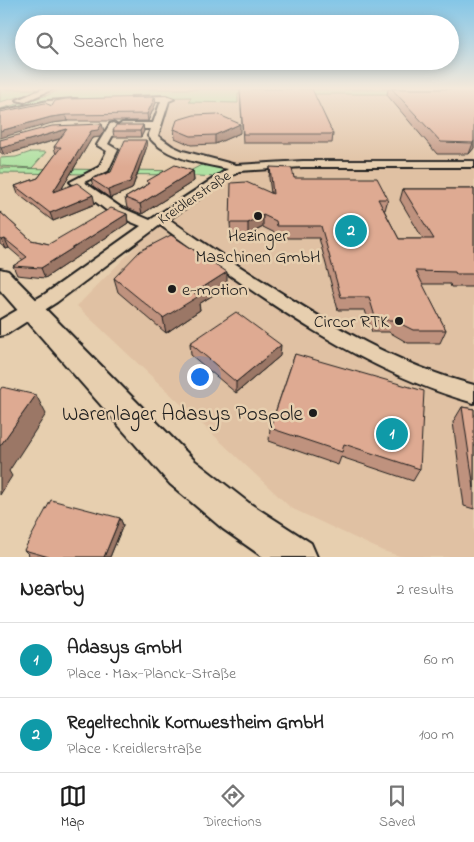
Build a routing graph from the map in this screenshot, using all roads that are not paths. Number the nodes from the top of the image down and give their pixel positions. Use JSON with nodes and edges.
{"nodes":[{"id":1,"x":161,"y":115,"type":"edge"},
{"id":2,"x":156,"y":126,"type":"junction"},
{"id":3,"x":474,"y":164,"type":"edge"},
{"id":4,"x":236,"y":168,"type":"junction"},
{"id":5,"x":156,"y":222,"type":"junction"},
{"id":6,"x":0,"y":276,"type":"edge"},
{"id":7,"x":30,"y":310,"type":"junction"},
{"id":8,"x":0,"y":329,"type":"edge"},
{"id":9,"x":474,"y":394,"type":"edge"},
{"id":10,"x":297,"y":557,"type":"edge"}],
"edges":[{"from":1,"to":2,"type":"street"},
{"from":2,"to":4,"type":"street"},
{"from":2,"to":5,"type":"street"},
{"from":3,"to":4,"type":"street","name":"Kreidlerstraße"},
{"from":4,"to":5,"type":"street","name":"Kreidlerstraße"},
{"from":5,"to":7,"type":"street","name":"Kreidlerstraße"},
{"from":5,"to":9,"type":"street"},
{"from":6,"to":7,"type":"main road"},
{"from":7,"to":8,"type":"street","name":"Kreidlerstraße"},
{"from":7,"to":10,"type":"main road"}]}
